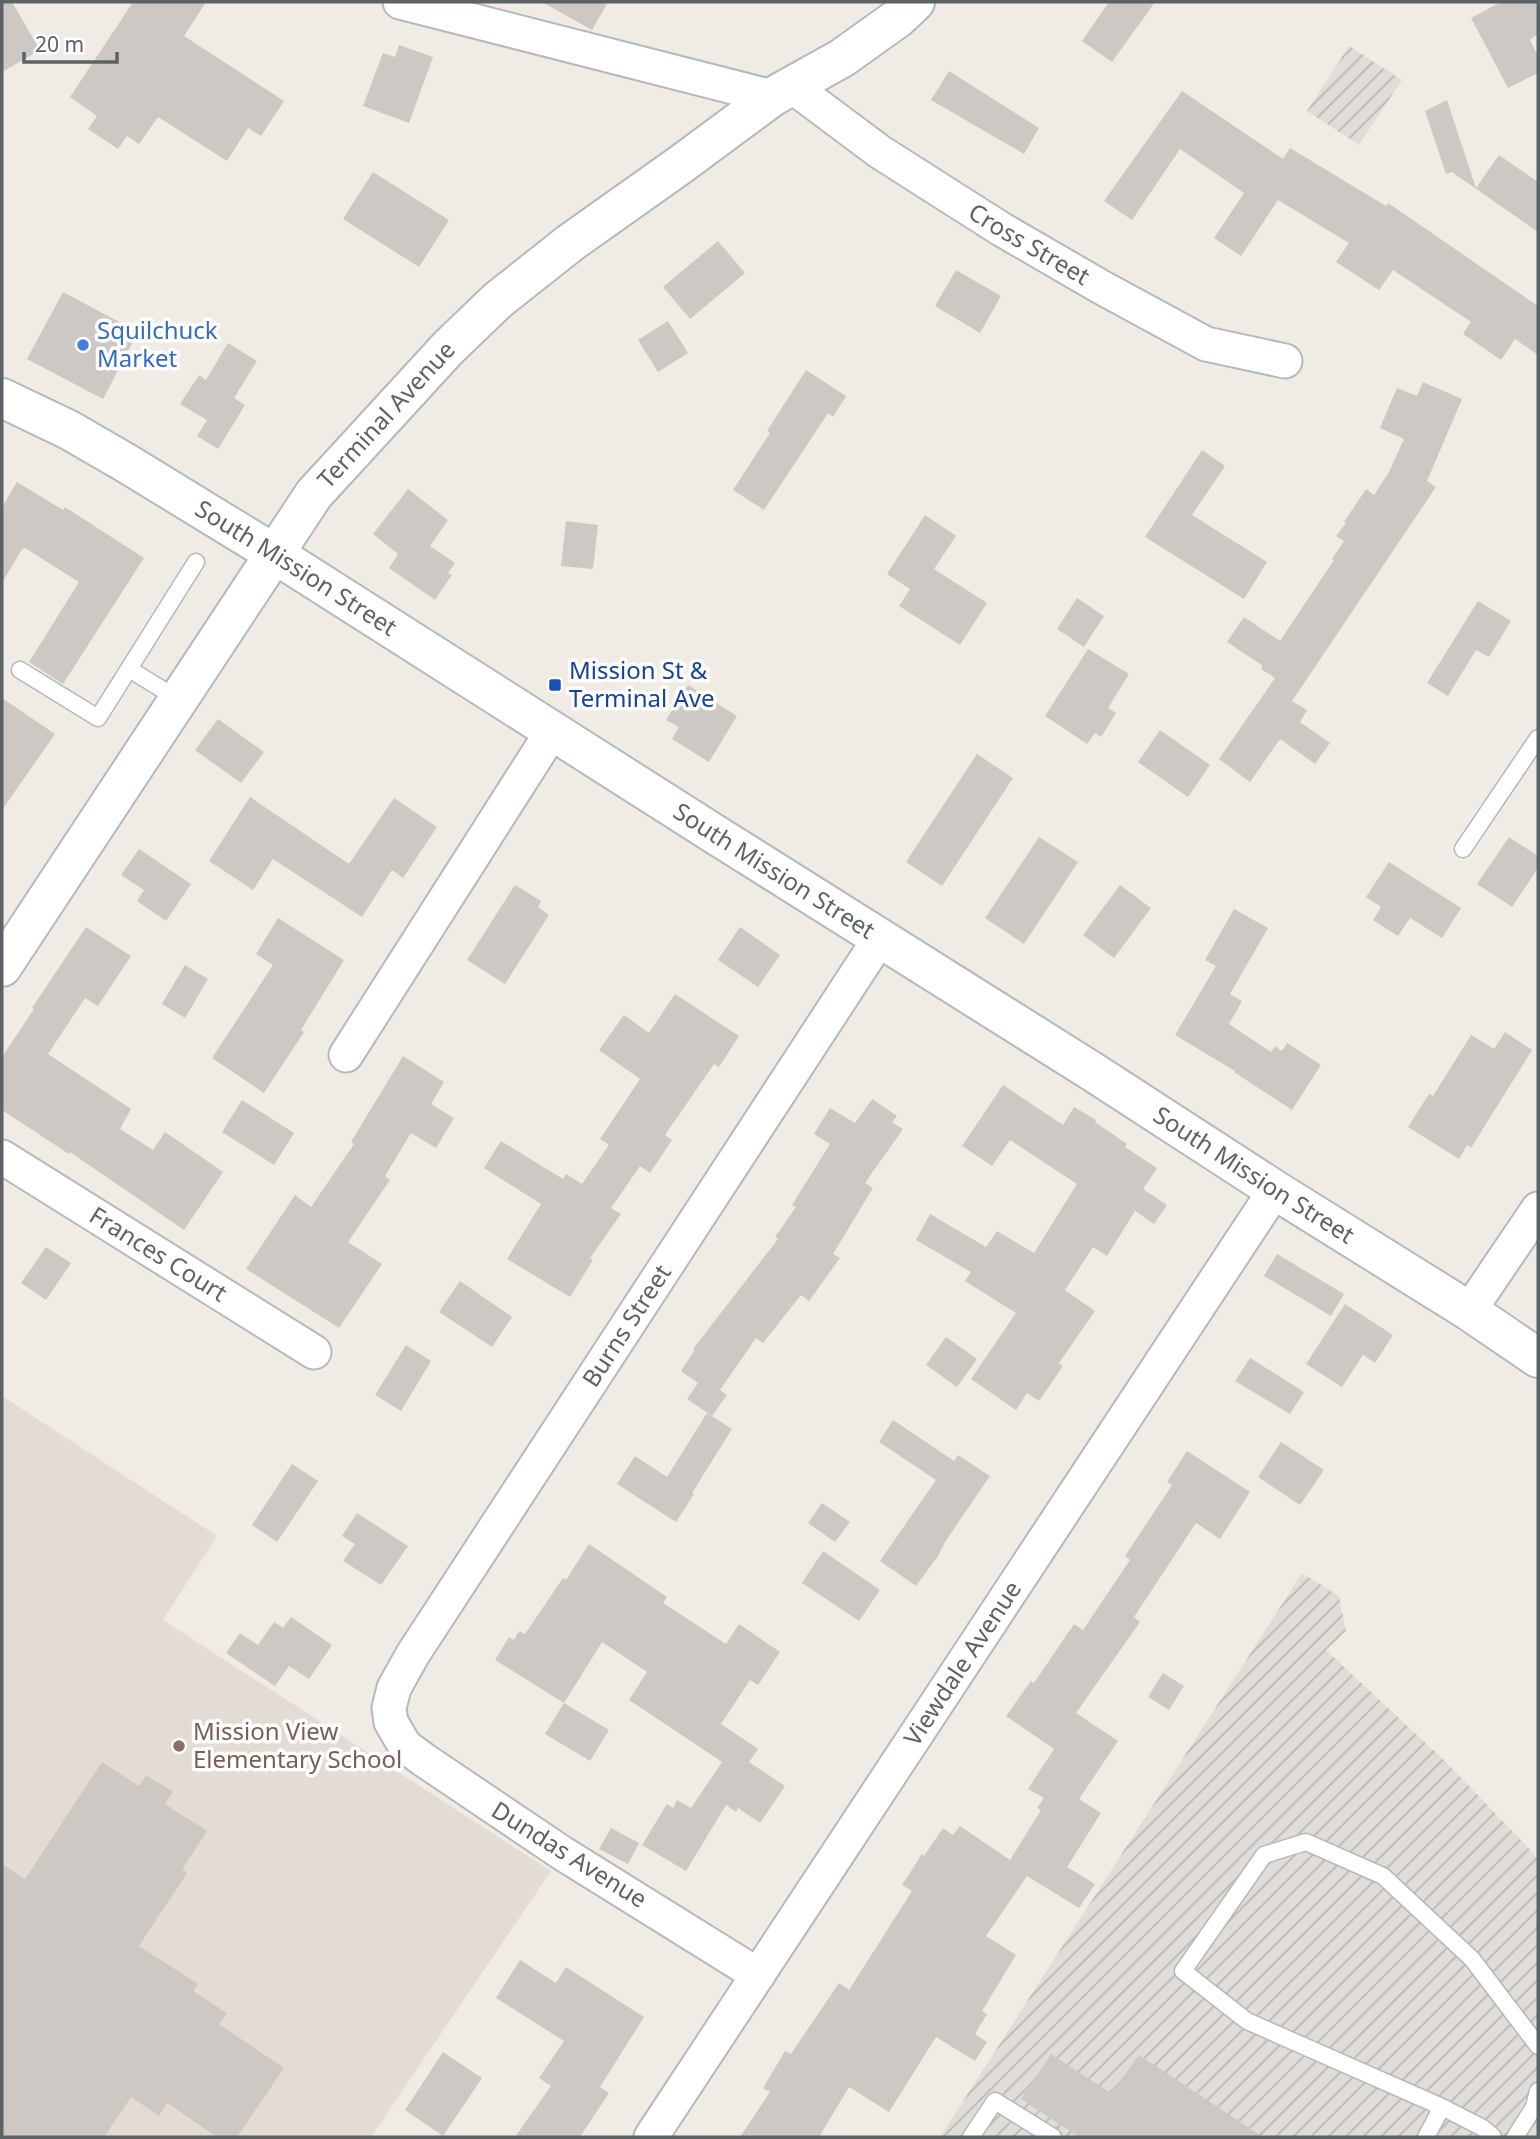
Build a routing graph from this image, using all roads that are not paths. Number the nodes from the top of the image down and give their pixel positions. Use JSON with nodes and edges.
{"nodes":[{"id":1,"x":915,"y":2,"type":"edge"},
{"id":2,"x":407,"y":3,"type":"edge"},
{"id":3,"x":782,"y":92,"type":"junction"},
{"id":4,"x":1285,"y":361,"type":"dead end"},
{"id":5,"x":2,"y":398,"type":"edge"},
{"id":6,"x":273,"y":553,"type":"junction"},
{"id":7,"x":196,"y":562,"type":"dead end"},
{"id":8,"x":129,"y":669,"type":"junction"},
{"id":9,"x":20,"y":670,"type":"dead end"},
{"id":10,"x":178,"y":699,"type":"junction"},
{"id":11,"x":553,"y":730,"type":"junction"},
{"id":12,"x":1538,"y":738,"type":"edge"},
{"id":13,"x":1463,"y":849,"type":"dead end"},
{"id":14,"x":880,"y":938,"type":"junction"},
{"id":15,"x":2,"y":967,"type":"edge"},
{"id":16,"x":346,"y":1055,"type":"dead end"},
{"id":17,"x":2,"y":1157,"type":"edge"},
{"id":18,"x":1275,"y":1190,"type":"junction"},
{"id":19,"x":1538,"y":1209,"type":"edge"},
{"id":20,"x":1469,"y":1311,"type":"junction"},
{"id":21,"x":314,"y":1352,"type":"dead end"},
{"id":22,"x":1538,"y":1358,"type":"edge"},
{"id":23,"x":391,"y":1721,"type":"joint"},
{"id":24,"x":758,"y":1975,"type":"junction"},
{"id":25,"x":1538,"y":2046,"type":"edge"},
{"id":26,"x":1538,"y":2091,"type":"edge"},
{"id":27,"x":1442,"y":2107,"type":"junction"},
{"id":28,"x":652,"y":2137,"type":"edge"},
{"id":29,"x":971,"y":2137,"type":"edge"},
{"id":30,"x":1053,"y":2137,"type":"edge"},
{"id":31,"x":1426,"y":2137,"type":"edge"},
{"id":32,"x":1493,"y":2137,"type":"edge"},
{"id":33,"x":1515,"y":2137,"type":"edge"}],
"edges":[{"from":1,"to":3,"type":"main road","name":"Terminal Avenue"},
{"from":2,"to":3,"type":"street","name":"Cross Street"},
{"from":3,"to":4,"type":"street","name":"Cross Street"},
{"from":3,"to":6,"type":"main road","name":"Terminal Avenue"},
{"from":5,"to":6,"type":"main road","name":"South Mission Street"},
{"from":6,"to":10,"type":"main road","name":"Terminal Avenue"},
{"from":6,"to":11,"type":"main road","name":"South Mission Street"},
{"from":7,"to":8,"type":"lane"},
{"from":8,"to":9,"type":"lane"},
{"from":8,"to":10,"type":"lane"},
{"from":10,"to":15,"type":"main road","name":"Terminal Avenue"},
{"from":11,"to":14,"type":"main road","name":"South Mission Street"},
{"from":11,"to":16,"type":"street"},
{"from":12,"to":13,"type":"lane"},
{"from":14,"to":18,"type":"main road","name":"South Mission Street"},
{"from":14,"to":23,"type":"street","name":"Burns Street"},
{"from":17,"to":21,"type":"street","name":"Frances Court"},
{"from":18,"to":20,"type":"main road","name":"South Mission Street"},
{"from":18,"to":24,"type":"street","name":"Viewdale Avenue"},
{"from":19,"to":20,"type":"street"},
{"from":20,"to":22,"type":"main road","name":"South Mission Street"},
{"from":23,"to":24,"type":"street","name":"Dundas Avenue"},
{"from":24,"to":28,"type":"street","name":"Viewdale Avenue"},
{"from":25,"to":27,"type":"lane"},
{"from":26,"to":33,"type":"lane"},
{"from":27,"to":31,"type":"lane"},
{"from":27,"to":32,"type":"lane"},
{"from":29,"to":30,"type":"lane"}]}
